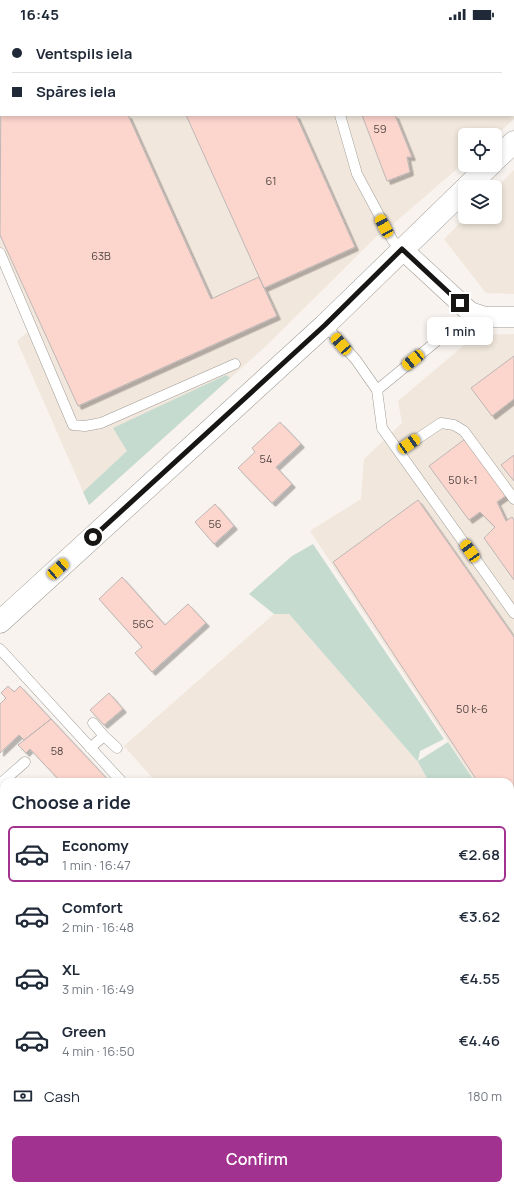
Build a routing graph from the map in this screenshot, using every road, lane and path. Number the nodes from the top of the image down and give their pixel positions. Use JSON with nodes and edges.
{"nodes":[{"id":1,"x":340,"y":116,"type":"edge"},
{"id":2,"x":514,"y":142,"type":"edge"},
{"id":3,"x":502,"y":153,"type":"edge"},
{"id":4,"x":483,"y":172,"type":"edge"},
{"id":5,"x":474,"y":180,"type":"edge"},
{"id":6,"x":458,"y":196,"type":"edge"},
{"id":7,"x":402,"y":249,"type":"junction"},
{"id":8,"x":0,"y":253,"type":"edge"},
{"id":9,"x":514,"y":317,"type":"edge"},
{"id":10,"x":325,"y":325,"type":"junction"},
{"id":11,"x":449,"y":331,"type":"dead end"},
{"id":12,"x":235,"y":364,"type":"dead end"},
{"id":13,"x":377,"y":390,"type":"junction"},
{"id":14,"x":399,"y":451,"type":"junction"},
{"id":15,"x":514,"y":499,"type":"edge"},
{"id":16,"x":514,"y":613,"type":"edge"},
{"id":17,"x":0,"y":622,"type":"edge"},
{"id":18,"x":0,"y":649,"type":"edge"},
{"id":19,"x":93,"y":723,"type":"dead end"},
{"id":20,"x":104,"y":736,"type":"junction"},
{"id":21,"x":90,"y":748,"type":"junction"},
{"id":22,"x":117,"y":748,"type":"dead end"},
{"id":23,"x":25,"y":762,"type":"dead end"},
{"id":24,"x":7,"y":778,"type":"edge"},
{"id":25,"x":118,"y":778,"type":"edge"}],
"edges":[{"from":1,"to":7,"type":"lane"},
{"from":2,"to":3,"type":"street"},
{"from":4,"to":5,"type":"street"},
{"from":6,"to":7,"type":"street"},
{"from":7,"to":9,"type":"street"},
{"from":7,"to":10,"type":"street"},
{"from":8,"to":12,"type":"lane"},
{"from":10,"to":13,"type":"lane"},
{"from":10,"to":17,"type":"street"},
{"from":11,"to":13,"type":"lane"},
{"from":13,"to":14,"type":"lane"},
{"from":14,"to":15,"type":"lane"},
{"from":14,"to":16,"type":"lane"},
{"from":18,"to":21,"type":"lane"},
{"from":19,"to":20,"type":"lane"},
{"from":20,"to":21,"type":"lane"},
{"from":20,"to":22,"type":"lane"},
{"from":21,"to":25,"type":"lane"},
{"from":23,"to":24,"type":"lane"}]}
